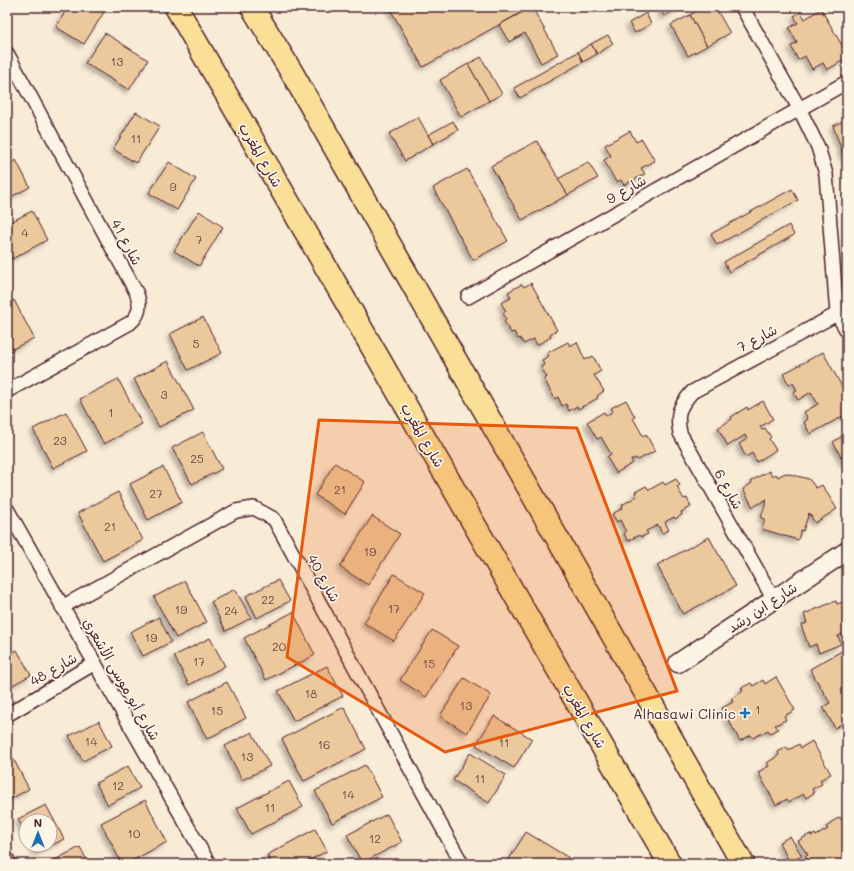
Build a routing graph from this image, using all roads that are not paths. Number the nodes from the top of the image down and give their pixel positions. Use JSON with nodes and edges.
{"nodes":[{"id":1,"x":176,"y":7,"type":"edge"},
{"id":2,"x":252,"y":7,"type":"edge"},
{"id":3,"x":261,"y":7,"type":"edge"},
{"id":4,"x":742,"y":7,"type":"edge"},
{"id":5,"x":7,"y":54,"type":"edge"},
{"id":6,"x":283,"y":58,"type":"junction"},
{"id":7,"x":847,"y":82,"type":"edge"},
{"id":8,"x":799,"y":108,"type":"junction"},
{"id":9,"x":468,"y":297,"type":"dead end"},
{"id":10,"x":837,"y":314,"type":"junction"},
{"id":11,"x":847,"y":331,"type":"edge"},
{"id":12,"x":7,"y":391,"type":"edge"},
{"id":13,"x":692,"y":392,"type":"joint"},
{"id":14,"x":9,"y":516,"type":"edge"},
{"id":15,"x":847,"y":551,"type":"edge"},
{"id":16,"x":774,"y":600,"type":"junction"},
{"id":17,"x":62,"y":607,"type":"junction"},
{"id":18,"x":95,"y":663,"type":"junction"},
{"id":19,"x":678,"y":663,"type":"dead end"},
{"id":20,"x":7,"y":715,"type":"edge"},
{"id":21,"x":636,"y":804,"type":"junction"},
{"id":22,"x":7,"y":859,"type":"edge"},
{"id":23,"x":461,"y":863,"type":"edge"},
{"id":24,"x":10,"y":864,"type":"edge"},
{"id":25,"x":209,"y":864,"type":"edge"},
{"id":26,"x":662,"y":864,"type":"edge"},
{"id":27,"x":670,"y":864,"type":"edge"},
{"id":28,"x":743,"y":864,"type":"edge"}],
"edges":[{"from":1,"to":21,"type":"highway","name":"شارع المغرب"},
{"from":2,"to":6,"type":"highway"},
{"from":3,"to":6,"type":"highway"},
{"from":4,"to":8,"type":"street"},
{"from":5,"to":12,"type":"street","name":"شارع 41"},
{"from":6,"to":28,"type":"highway"},
{"from":7,"to":8,"type":"street","name":"شارع 9"},
{"from":8,"to":9,"type":"street","name":"شارع 9"},
{"from":8,"to":10,"type":"street"},
{"from":10,"to":11,"type":"street"},
{"from":10,"to":13,"type":"street","name":"شارع 7"},
{"from":13,"to":16,"type":"street","name":"شارع 6"},
{"from":14,"to":17,"type":"street","name":"شارع أبو موسى الأشعري"},
{"from":15,"to":16,"type":"street","name":"شارع ابن رشد"},
{"from":16,"to":19,"type":"street","name":"شارع ابن رشد"},
{"from":17,"to":18,"type":"street","name":"شارع أبو موسى الأشعري"},
{"from":17,"to":23,"type":"street","name":"شارع 40"},
{"from":18,"to":20,"type":"street","name":"شارع 48"},
{"from":18,"to":25,"type":"street","name":"شارع أبو موسى الأشعري"},
{"from":21,"to":26,"type":"highway"},
{"from":21,"to":27,"type":"highway","name":"شارع المغرب"},
{"from":22,"to":24,"type":"street"}]}
